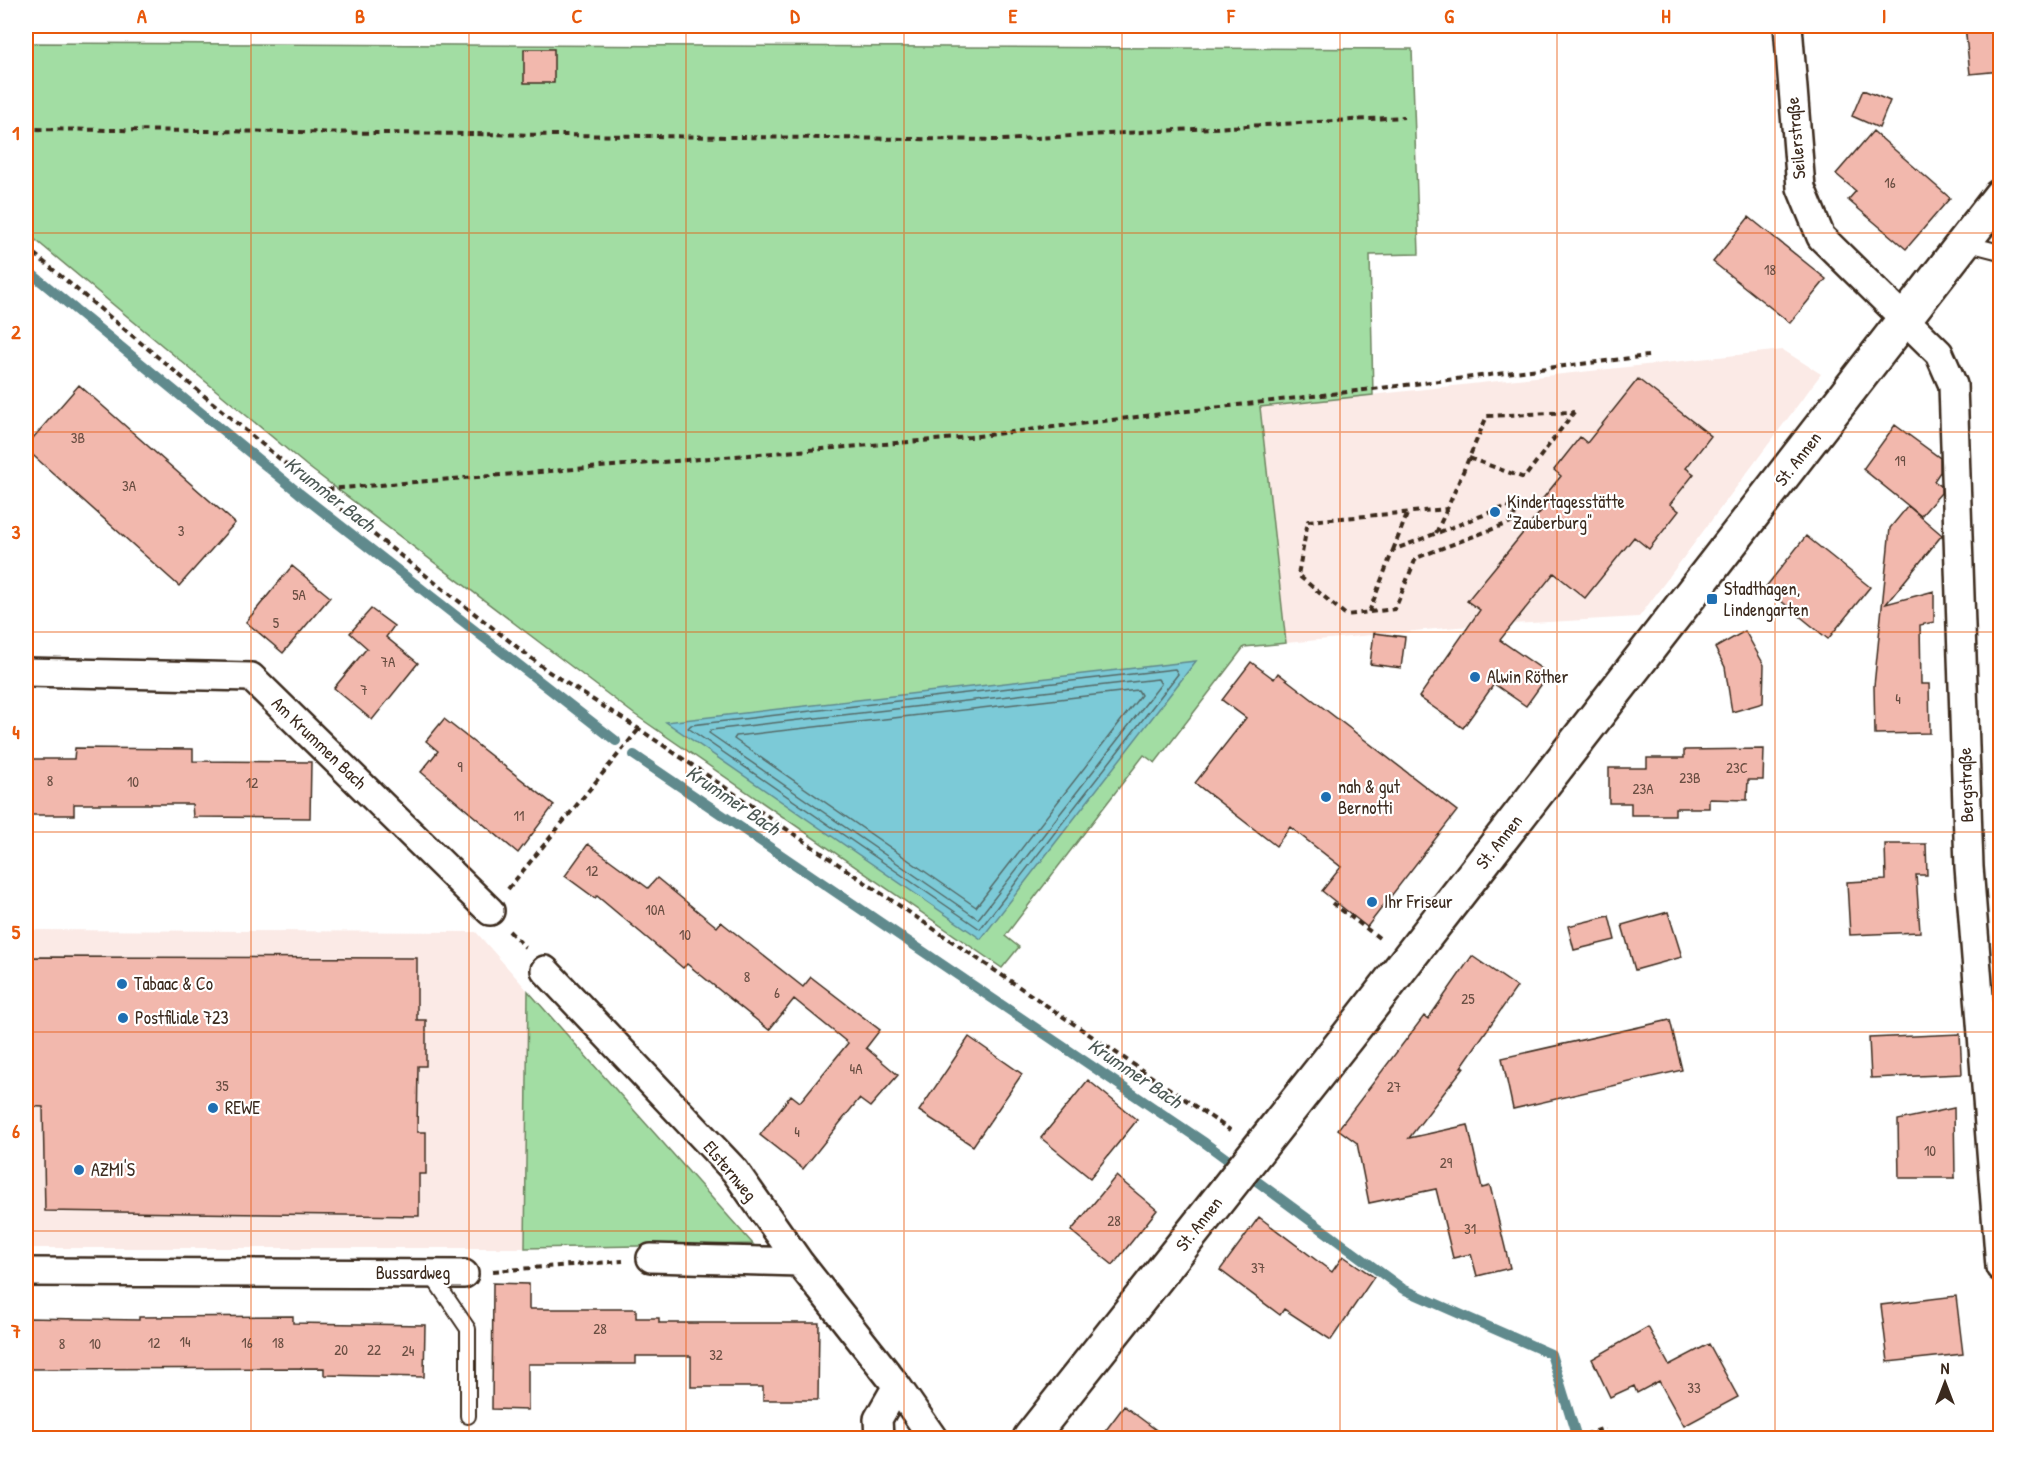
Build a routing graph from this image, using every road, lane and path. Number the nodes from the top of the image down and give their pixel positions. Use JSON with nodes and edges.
{"nodes":[{"id":1,"x":1788,"y":26,"type":"edge"},
{"id":2,"x":1404,"y":117,"type":"dead end"},
{"id":3,"x":26,"y":129,"type":"edge"},
{"id":4,"x":2001,"y":196,"type":"edge"},
{"id":5,"x":1965,"y":243,"type":"junction"},
{"id":6,"x":26,"y":247,"type":"edge"},
{"id":7,"x":2001,"y":252,"type":"edge"},
{"id":8,"x":1905,"y":320,"type":"junction"},
{"id":9,"x":1648,"y":356,"type":"dead end"},
{"id":10,"x":1469,"y":458,"type":"junction"},
{"id":11,"x":316,"y":490,"type":"junction"},
{"id":12,"x":1447,"y":509,"type":"junction"},
{"id":13,"x":1408,"y":512,"type":"junction"},
{"id":14,"x":1436,"y":534,"type":"junction"},
{"id":15,"x":1393,"y":550,"type":"junction"},
{"id":16,"x":1369,"y":612,"type":"junction"},
{"id":17,"x":26,"y":672,"type":"edge"},
{"id":18,"x":639,"y":729,"type":"junction"},
{"id":19,"x":1332,"y":903,"type":"dead end"},
{"id":20,"x":490,"y":910,"type":"junction"},
{"id":21,"x":1408,"y":959,"type":"junction"},
{"id":22,"x":546,"y":970,"type":"joint"},
{"id":23,"x":1248,"y":1162,"type":"junction"},
{"id":24,"x":651,"y":1258,"type":"joint"},
{"id":25,"x":800,"y":1262,"type":"junction"},
{"id":26,"x":2001,"y":1267,"type":"edge"},
{"id":27,"x":26,"y":1272,"type":"edge"},
{"id":28,"x":430,"y":1273,"type":"junction"},
{"id":29,"x":464,"y":1274,"type":"joint"},
{"id":30,"x":897,"y":1386,"type":"junction"},
{"id":31,"x":468,"y":1416,"type":"dead end"},
{"id":32,"x":1605,"y":1428,"type":"dead end"},
{"id":33,"x":879,"y":1438,"type":"edge"},
{"id":34,"x":933,"y":1438,"type":"edge"},
{"id":35,"x":1030,"y":1438,"type":"edge"},
{"id":36,"x":1575,"y":1438,"type":"edge"}],
"edges":[{"from":1,"to":8,"type":"street","name":"Seilerstraße"},
{"from":2,"to":3,"type":"path"},
{"from":4,"to":5,"type":"main road","name":"St. Annen"},
{"from":5,"to":7,"type":"lane"},
{"from":5,"to":8,"type":"main road","name":"St. Annen"},
{"from":6,"to":11,"type":"path"},
{"from":8,"to":21,"type":"main road","name":"St. Annen"},
{"from":8,"to":26,"type":"street","name":"Bergstraße"},
{"from":9,"to":11,"type":"path"},
{"from":10,"to":10,"type":"path"},
{"from":10,"to":12,"type":"path"},
{"from":11,"to":18,"type":"path"},
{"from":12,"to":13,"type":"path"},
{"from":12,"to":14,"type":"path"},
{"from":13,"to":15,"type":"path"},
{"from":13,"to":16,"type":"path"},
{"from":14,"to":15,"type":"path"},
{"from":14,"to":16,"type":"path"},
{"from":15,"to":16,"type":"path"},
{"from":17,"to":20,"type":"street","name":"Am Krummen Bach"},
{"from":18,"to":20,"type":"path"},
{"from":18,"to":23,"type":"path"},
{"from":19,"to":21,"type":"path"},
{"from":20,"to":22,"type":"path"},
{"from":21,"to":23,"type":"main road","name":"St. Annen"},
{"from":22,"to":25,"type":"street","name":"Elsternweg"},
{"from":23,"to":35,"type":"main road","name":"St. Annen"},
{"from":24,"to":25,"type":"street"},
{"from":24,"to":29,"type":"path","name":"Bussardweg"},
{"from":25,"to":30,"type":"street","name":"Elsternweg"},
{"from":27,"to":28,"type":"street","name":"Bussardweg"},
{"from":28,"to":29,"type":"street","name":"Bussardweg"},
{"from":28,"to":31,"type":"lane"},
{"from":30,"to":33,"type":"street"},
{"from":30,"to":34,"type":"street","name":"Elsternweg"},
{"from":32,"to":36,"type":"path"}]}
